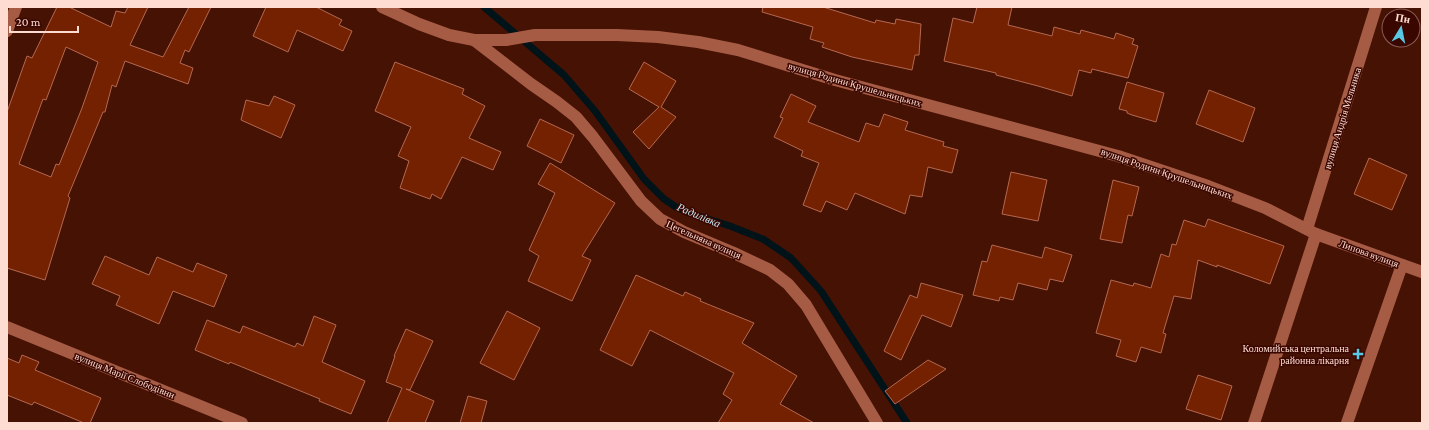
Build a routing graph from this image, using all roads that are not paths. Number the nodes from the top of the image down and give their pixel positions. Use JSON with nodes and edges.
{"nodes":[{"id":1,"x":16,"y":7,"type":"edge"},
{"id":2,"x":382,"y":7,"type":"edge"},
{"id":3,"x":1376,"y":7,"type":"edge"},
{"id":4,"x":7,"y":32,"type":"edge"},
{"id":5,"x":474,"y":40,"type":"junction"},
{"id":6,"x":1312,"y":231,"type":"junction"},
{"id":7,"x":1402,"y":265,"type":"junction"},
{"id":8,"x":1422,"y":272,"type":"edge"},
{"id":9,"x":7,"y":327,"type":"edge"},
{"id":10,"x":242,"y":423,"type":"edge"},
{"id":11,"x":877,"y":423,"type":"edge"},
{"id":12,"x":1254,"y":423,"type":"edge"},
{"id":13,"x":1347,"y":423,"type":"edge"}],
"edges":[{"from":1,"to":4,"type":"street"},
{"from":2,"to":5,"type":"street","name":"вулиця Родини Крушельницьких"},
{"from":3,"to":6,"type":"street","name":"вулиця Андрія Мельника"},
{"from":5,"to":6,"type":"street","name":"вулиця Родини Крушельницьких"},
{"from":5,"to":11,"type":"street","name":"Цегельняна вулиця"},
{"from":6,"to":7,"type":"street","name":"Липова вулиця"},
{"from":6,"to":12,"type":"street","name":"вулиця Андрія Мельника"},
{"from":7,"to":8,"type":"street","name":"Липова вулиця"},
{"from":7,"to":13,"type":"street"},
{"from":9,"to":10,"type":"street","name":"вулиця Марії Слободівни"}]}
